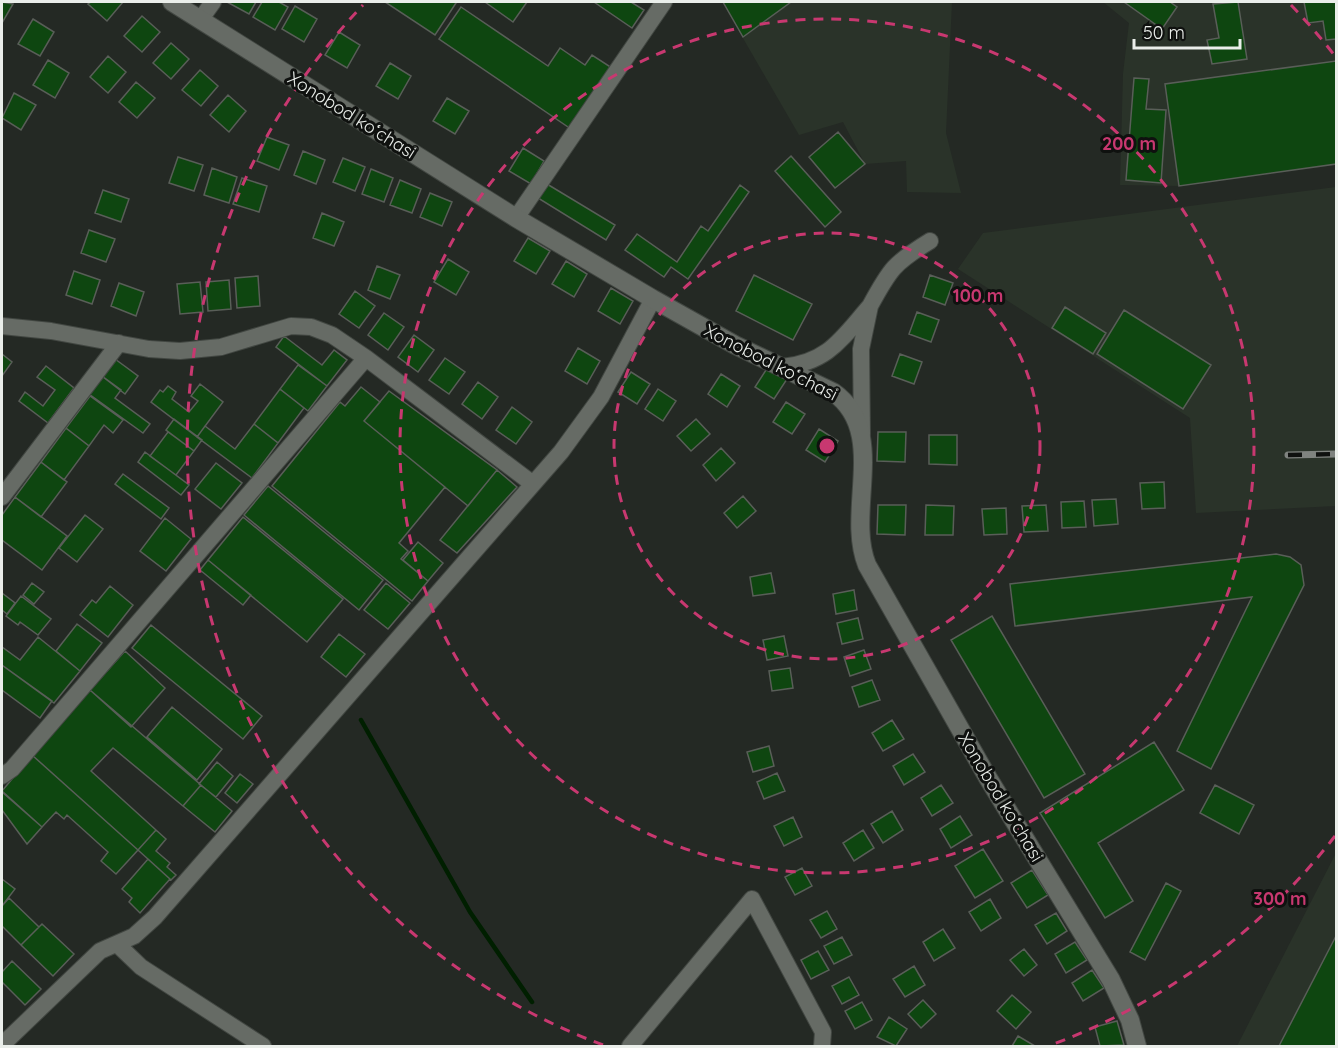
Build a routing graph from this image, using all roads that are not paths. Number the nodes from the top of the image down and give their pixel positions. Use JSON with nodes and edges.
{"nodes":[{"id":1,"x":172,"y":2,"type":"edge"},
{"id":2,"x":213,"y":2,"type":"edge"},
{"id":3,"x":664,"y":2,"type":"edge"},
{"id":4,"x":200,"y":20,"type":"junction"},
{"id":5,"x":516,"y":218,"type":"junction"},
{"id":6,"x":930,"y":241,"type":"dead end"},
{"id":7,"x":653,"y":299,"type":"junction"},
{"id":8,"x":870,"y":306,"type":"junction"},
{"id":9,"x":2,"y":326,"type":"edge"},
{"id":10,"x":119,"y":344,"type":"junction"},
{"id":11,"x":366,"y":358,"type":"junction"},
{"id":12,"x":782,"y":368,"type":"junction"},
{"id":13,"x":862,"y":441,"type":"junction"},
{"id":14,"x":533,"y":484,"type":"junction"},
{"id":15,"x":2,"y":497,"type":"edge"},
{"id":16,"x":2,"y":776,"type":"edge"},
{"id":17,"x":117,"y":944,"type":"junction"},
{"id":18,"x":2,"y":1045,"type":"edge"},
{"id":19,"x":263,"y":1047,"type":"edge"},
{"id":20,"x":630,"y":1047,"type":"edge"},
{"id":21,"x":822,"y":1047,"type":"edge"},
{"id":22,"x":1137,"y":1047,"type":"edge"}],
"edges":[{"from":1,"to":4,"type":"main road","name":"Xonobod koʻchasi"},
{"from":2,"to":4,"type":"street"},
{"from":3,"to":5,"type":"street"},
{"from":4,"to":5,"type":"main road","name":"Xonobod koʻchasi"},
{"from":5,"to":7,"type":"main road","name":"Xonobod koʻchasi"},
{"from":6,"to":8,"type":"street"},
{"from":7,"to":12,"type":"main road","name":"Xonobod koʻchasi"},
{"from":7,"to":14,"type":"street"},
{"from":8,"to":12,"type":"street"},
{"from":8,"to":13,"type":"street"},
{"from":9,"to":10,"type":"street"},
{"from":10,"to":11,"type":"street"},
{"from":10,"to":15,"type":"street"},
{"from":11,"to":14,"type":"street"},
{"from":11,"to":16,"type":"street"},
{"from":12,"to":13,"type":"main road","name":"Xonobod koʻchasi"},
{"from":13,"to":22,"type":"main road","name":"Xonobod koʻchasi"},
{"from":14,"to":17,"type":"street"},
{"from":17,"to":18,"type":"street"},
{"from":17,"to":19,"type":"street"},
{"from":20,"to":21,"type":"street"}]}
